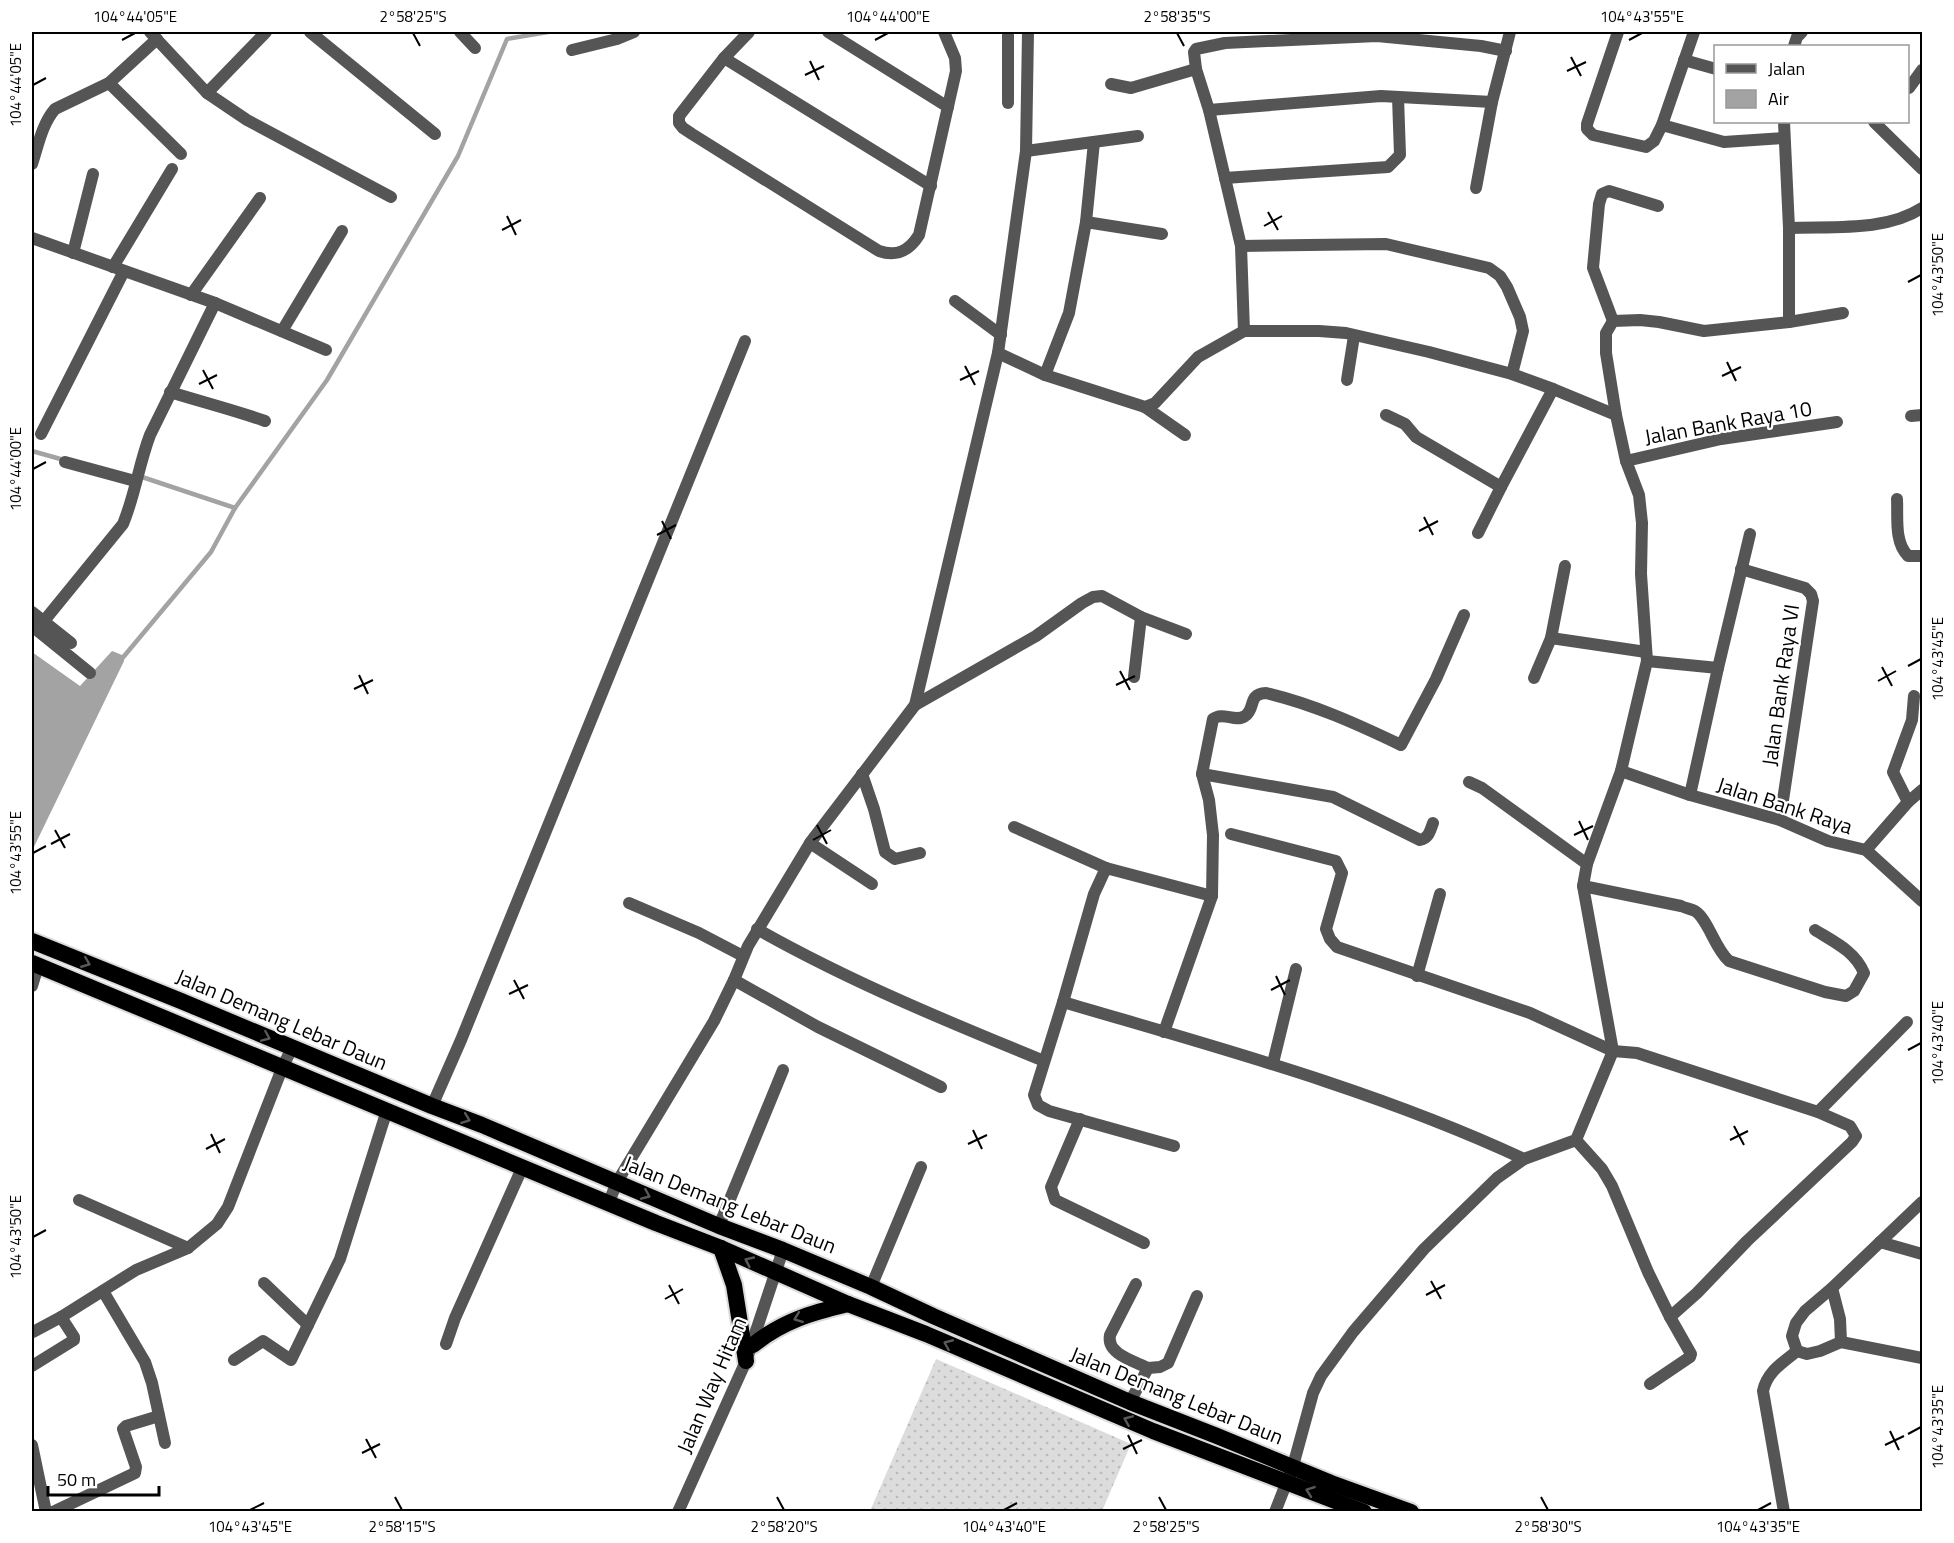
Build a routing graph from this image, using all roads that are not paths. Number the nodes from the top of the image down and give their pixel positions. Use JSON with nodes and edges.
{"nodes":[{"id":1,"x":266,"y":32,"type":"edge"},
{"id":2,"x":310,"y":32,"type":"edge"},
{"id":3,"x":460,"y":32,"type":"edge"},
{"id":4,"x":634,"y":32,"type":"edge"},
{"id":5,"x":749,"y":32,"type":"edge"},
{"id":6,"x":828,"y":32,"type":"edge"},
{"id":7,"x":944,"y":32,"type":"edge"},
{"id":8,"x":1028,"y":32,"type":"edge"},
{"id":9,"x":1510,"y":32,"type":"edge"},
{"id":10,"x":1618,"y":32,"type":"edge"},
{"id":11,"x":1694,"y":32,"type":"edge"},
{"id":12,"x":1785,"y":32,"type":"edge"},
{"id":13,"x":154,"y":35,"type":"edge"},
{"id":14,"x":1008,"y":37,"type":"edge"},
{"id":15,"x":1225,"y":37,"type":"edge"},
{"id":16,"x":1798,"y":38,"type":"edge"},
{"id":17,"x":1028,"y":45,"type":"junction"},
{"id":18,"x":475,"y":48,"type":"dead end"},
{"id":19,"x":572,"y":50,"type":"dead end"},
{"id":20,"x":1506,"y":51,"type":"junction"},
{"id":21,"x":724,"y":58,"type":"junction"},
{"id":22,"x":1684,"y":60,"type":"junction"},
{"id":23,"x":1714,"y":68,"type":"edge"},
{"id":24,"x":1196,"y":69,"type":"junction"},
{"id":25,"x":1923,"y":70,"type":"edge"},
{"id":26,"x":109,"y":83,"type":"junction"},
{"id":27,"x":1111,"y":84,"type":"dead end"},
{"id":28,"x":1909,"y":88,"type":"edge"},
{"id":29,"x":207,"y":93,"type":"junction"},
{"id":30,"x":1398,"y":97,"type":"junction"},
{"id":31,"x":1492,"y":102,"type":"junction"},
{"id":32,"x":1008,"y":103,"type":"dead end"},
{"id":33,"x":948,"y":107,"type":"junction"},
{"id":34,"x":1209,"y":110,"type":"junction"},
{"id":35,"x":1784,"y":123,"type":"edge"},
{"id":36,"x":1875,"y":123,"type":"edge"},
{"id":37,"x":1662,"y":125,"type":"junction"},
{"id":38,"x":435,"y":134,"type":"dead end"},
{"id":39,"x":1138,"y":136,"type":"dead end"},
{"id":40,"x":1784,"y":138,"type":"junction"},
{"id":41,"x":1094,"y":142,"type":"junction"},
{"id":42,"x":1026,"y":151,"type":"junction"},
{"id":43,"x":181,"y":154,"type":"dead end"},
{"id":44,"x":32,"y":164,"type":"edge"},
{"id":45,"x":172,"y":169,"type":"dead end"},
{"id":46,"x":1923,"y":170,"type":"edge"},
{"id":47,"x":93,"y":174,"type":"dead end"},
{"id":48,"x":1225,"y":178,"type":"junction"},
{"id":49,"x":931,"y":186,"type":"junction"},
{"id":50,"x":1476,"y":188,"type":"dead end"},
{"id":51,"x":391,"y":196,"type":"dead end"},
{"id":52,"x":260,"y":198,"type":"dead end"},
{"id":53,"x":1658,"y":206,"type":"dead end"},
{"id":54,"x":1923,"y":208,"type":"edge"},
{"id":55,"x":1086,"y":222,"type":"junction"},
{"id":56,"x":1789,"y":228,"type":"junction"},
{"id":57,"x":342,"y":231,"type":"dead end"},
{"id":58,"x":1162,"y":234,"type":"dead end"},
{"id":59,"x":33,"y":241,"type":"edge"},
{"id":60,"x":1241,"y":246,"type":"junction"},
{"id":61,"x":73,"y":253,"type":"junction"},
{"id":62,"x":119,"y":269,"type":"junction"},
{"id":63,"x":191,"y":295,"type":"junction"},
{"id":64,"x":955,"y":301,"type":"dead end"},
{"id":65,"x":215,"y":303,"type":"junction"},
{"id":66,"x":1843,"y":313,"type":"dead end"},
{"id":67,"x":1613,"y":321,"type":"junction"},
{"id":68,"x":1789,"y":322,"type":"junction"},
{"id":69,"x":282,"y":331,"type":"junction"},
{"id":70,"x":1244,"y":331,"type":"junction"},
{"id":71,"x":1001,"y":335,"type":"junction"},
{"id":72,"x":1354,"y":336,"type":"junction"},
{"id":73,"x":745,"y":341,"type":"dead end"},
{"id":74,"x":326,"y":350,"type":"dead end"},
{"id":75,"x":998,"y":353,"type":"junction"},
{"id":76,"x":1512,"y":374,"type":"junction"},
{"id":77,"x":1045,"y":375,"type":"junction"},
{"id":78,"x":1347,"y":380,"type":"dead end"},
{"id":79,"x":1553,"y":389,"type":"junction"},
{"id":80,"x":170,"y":392,"type":"junction"},
{"id":81,"x":1145,"y":407,"type":"junction"},
{"id":82,"x":1386,"y":415,"type":"dead end"},
{"id":83,"x":1616,"y":415,"type":"junction"},
{"id":84,"x":265,"y":421,"type":"dead end"},
{"id":85,"x":1837,"y":422,"type":"dead end"},
{"id":86,"x":41,"y":434,"type":"dead end"},
{"id":87,"x":1185,"y":435,"type":"dead end"},
{"id":88,"x":1626,"y":461,"type":"junction"},
{"id":89,"x":65,"y":462,"type":"dead end"},
{"id":90,"x":136,"y":478,"type":"junction"},
{"id":91,"x":1501,"y":486,"type":"junction"},
{"id":92,"x":1897,"y":499,"type":"dead end"},
{"id":93,"x":1478,"y":533,"type":"dead end"},
{"id":94,"x":1750,"y":534,"type":"dead end"},
{"id":95,"x":1923,"y":556,"type":"edge"},
{"id":96,"x":1565,"y":566,"type":"dead end"},
{"id":97,"x":1741,"y":569,"type":"junction"},
{"id":98,"x":32,"y":612,"type":"edge"},
{"id":99,"x":1464,"y":615,"type":"dead end"},
{"id":100,"x":1142,"y":617,"type":"junction"},
{"id":101,"x":44,"y":621,"type":"junction"},
{"id":102,"x":32,"y":626,"type":"edge"},
{"id":103,"x":1186,"y":634,"type":"dead end"},
{"id":104,"x":1551,"y":638,"type":"junction"},
{"id":105,"x":71,"y":643,"type":"dead end"},
{"id":106,"x":1647,"y":657,"type":"junction"},
{"id":107,"x":1718,"y":668,"type":"junction"},
{"id":108,"x":90,"y":673,"type":"dead end"},
{"id":109,"x":1134,"y":677,"type":"dead end"},
{"id":110,"x":1534,"y":678,"type":"dead end"},
{"id":111,"x":1914,"y":696,"type":"dead end"},
{"id":112,"x":915,"y":705,"type":"junction"},
{"id":113,"x":1621,"y":771,"type":"junction"},
{"id":114,"x":862,"y":774,"type":"junction"},
{"id":115,"x":1202,"y":774,"type":"junction"},
{"id":116,"x":1469,"y":782,"type":"dead end"},
{"id":117,"x":1923,"y":790,"type":"edge"},
{"id":118,"x":1690,"y":795,"type":"junction"},
{"id":119,"x":1908,"y":802,"type":"junction"},
{"id":120,"x":1780,"y":820,"type":"junction"},
{"id":121,"x":1433,"y":822,"type":"dead end"},
{"id":122,"x":1014,"y":827,"type":"dead end"},
{"id":123,"x":1231,"y":834,"type":"dead end"},
{"id":124,"x":810,"y":843,"type":"junction"},
{"id":125,"x":1866,"y":850,"type":"junction"},
{"id":126,"x":920,"y":853,"type":"dead end"},
{"id":127,"x":1587,"y":864,"type":"junction"},
{"id":128,"x":1106,"y":868,"type":"junction"},
{"id":129,"x":872,"y":884,"type":"dead end"},
{"id":130,"x":1583,"y":886,"type":"junction"},
{"id":131,"x":1440,"y":894,"type":"dead end"},
{"id":132,"x":1212,"y":896,"type":"junction"},
{"id":133,"x":1923,"y":901,"type":"edge"},
{"id":134,"x":629,"y":903,"type":"dead end"},
{"id":135,"x":757,"y":929,"type":"junction"},
{"id":136,"x":1815,"y":930,"type":"dead end"},
{"id":137,"x":32,"y":941,"type":"edge"},
{"id":138,"x":742,"y":956,"type":"junction"},
{"id":139,"x":35,"y":965,"type":"edge"},
{"id":140,"x":1296,"y":969,"type":"dead end"},
{"id":141,"x":1417,"y":976,"type":"junction"},
{"id":142,"x":734,"y":980,"type":"junction"},
{"id":143,"x":32,"y":986,"type":"edge"},
{"id":144,"x":1063,"y":1002,"type":"junction"},
{"id":145,"x":1907,"y":1022,"type":"dead end"},
{"id":146,"x":1164,"y":1032,"type":"junction"},
{"id":147,"x":292,"y":1048,"type":"junction"},
{"id":148,"x":1613,"y":1051,"type":"junction"},
{"id":149,"x":1044,"y":1061,"type":"junction"},
{"id":150,"x":1273,"y":1063,"type":"junction"},
{"id":151,"x":283,"y":1066,"type":"junction"},
{"id":152,"x":783,"y":1070,"type":"dead end"},
{"id":153,"x":941,"y":1087,"type":"dead end"},
{"id":154,"x":432,"y":1106,"type":"junction"},
{"id":155,"x":387,"y":1110,"type":"junction"},
{"id":156,"x":1818,"y":1112,"type":"junction"},
{"id":157,"x":1080,"y":1119,"type":"junction"},
{"id":158,"x":1576,"y":1140,"type":"junction"},
{"id":159,"x":1174,"y":1146,"type":"dead end"},
{"id":160,"x":1524,"y":1159,"type":"junction"},
{"id":161,"x":523,"y":1166,"type":"junction"},
{"id":162,"x":921,"y":1167,"type":"dead end"},
{"id":163,"x":617,"y":1182,"type":"junction"},
{"id":164,"x":79,"y":1200,"type":"dead end"},
{"id":165,"x":609,"y":1202,"type":"junction"},
{"id":166,"x":1923,"y":1202,"type":"edge"},
{"id":167,"x":719,"y":1226,"type":"junction"},
{"id":168,"x":1880,"y":1242,"type":"junction"},
{"id":169,"x":1144,"y":1244,"type":"dead end"},
{"id":170,"x":188,"y":1248,"type":"junction"},
{"id":171,"x":721,"y":1248,"type":"junction"},
{"id":172,"x":783,"y":1250,"type":"junction"},
{"id":173,"x":1923,"y":1254,"type":"edge"},
{"id":174,"x":774,"y":1272,"type":"junction"},
{"id":175,"x":264,"y":1283,"type":"dead end"},
{"id":176,"x":1136,"y":1284,"type":"dead end"},
{"id":177,"x":871,"y":1287,"type":"junction"},
{"id":178,"x":1832,"y":1288,"type":"junction"},
{"id":179,"x":104,"y":1291,"type":"junction"},
{"id":180,"x":1197,"y":1296,"type":"dead end"},
{"id":181,"x":848,"y":1305,"type":"junction"},
{"id":182,"x":62,"y":1317,"type":"junction"},
{"id":183,"x":1670,"y":1317,"type":"junction"},
{"id":184,"x":308,"y":1325,"type":"junction"},
{"id":185,"x":33,"y":1332,"type":"edge"},
{"id":186,"x":1841,"y":1342,"type":"junction"},
{"id":187,"x":446,"y":1344,"type":"dead end"},
{"id":188,"x":753,"y":1345,"type":"junction"},
{"id":189,"x":1797,"y":1351,"type":"junction"},
{"id":190,"x":1923,"y":1358,"type":"edge"},
{"id":191,"x":234,"y":1360,"type":"dead end"},
{"id":192,"x":746,"y":1361,"type":"junction"},
{"id":193,"x":32,"y":1366,"type":"edge"},
{"id":194,"x":1148,"y":1368,"type":"junction"},
{"id":195,"x":1650,"y":1384,"type":"dead end"},
{"id":196,"x":1130,"y":1402,"type":"junction"},
{"id":197,"x":159,"y":1416,"type":"junction"},
{"id":198,"x":165,"y":1443,"type":"dead end"},
{"id":199,"x":32,"y":1445,"type":"edge"},
{"id":200,"x":1290,"y":1474,"type":"junction"},
{"id":201,"x":36,"y":1480,"type":"edge"},
{"id":202,"x":46,"y":1512,"type":"edge"},
{"id":203,"x":52,"y":1512,"type":"edge"},
{"id":204,"x":678,"y":1512,"type":"edge"},
{"id":205,"x":1275,"y":1512,"type":"edge"},
{"id":206,"x":1364,"y":1512,"type":"edge"},
{"id":207,"x":1411,"y":1512,"type":"edge"},
{"id":208,"x":1784,"y":1512,"type":"edge"}],
"edges":[{"from":1,"to":29,"type":"street"},
{"from":2,"to":38,"type":"street"},
{"from":3,"to":18,"type":"street"},
{"from":4,"to":19,"type":"street"},
{"from":5,"to":21,"type":"street"},
{"from":6,"to":33,"type":"street"},
{"from":7,"to":33,"type":"street"},
{"from":8,"to":17,"type":"street"},
{"from":9,"to":20,"type":"street"},
{"from":10,"to":37,"type":"street"},
{"from":11,"to":22,"type":"street"},
{"from":12,"to":16,"type":"street"},
{"from":13,"to":26,"type":"street"},
{"from":13,"to":29,"type":"street"},
{"from":14,"to":17,"type":"street"},
{"from":14,"to":32,"type":"street"},
{"from":15,"to":20,"type":"street"},
{"from":15,"to":24,"type":"street"},
{"from":17,"to":42,"type":"street"},
{"from":20,"to":31,"type":"street"},
{"from":21,"to":49,"type":"street"},
{"from":21,"to":49,"type":"street"},
{"from":22,"to":23,"type":"street"},
{"from":22,"to":37,"type":"street"},
{"from":24,"to":27,"type":"street"},
{"from":24,"to":34,"type":"street"},
{"from":25,"to":28,"type":"street"},
{"from":26,"to":43,"type":"street"},
{"from":26,"to":44,"type":"street"},
{"from":29,"to":51,"type":"street"},
{"from":30,"to":31,"type":"street"},
{"from":30,"to":34,"type":"street"},
{"from":30,"to":48,"type":"street"},
{"from":31,"to":50,"type":"street"},
{"from":33,"to":49,"type":"street"},
{"from":34,"to":48,"type":"street"},
{"from":35,"to":40,"type":"street"},
{"from":36,"to":46,"type":"street"},
{"from":37,"to":40,"type":"street"},
{"from":39,"to":41,"type":"street"},
{"from":40,"to":56,"type":"street"},
{"from":41,"to":42,"type":"street"},
{"from":41,"to":55,"type":"street"},
{"from":42,"to":71,"type":"street"},
{"from":45,"to":62,"type":"street"},
{"from":47,"to":61,"type":"street"},
{"from":48,"to":60,"type":"street"},
{"from":52,"to":63,"type":"street"},
{"from":53,"to":67,"type":"street"},
{"from":54,"to":56,"type":"street"},
{"from":55,"to":58,"type":"street"},
{"from":55,"to":77,"type":"street"},
{"from":56,"to":68,"type":"street"},
{"from":57,"to":69,"type":"street"},
{"from":59,"to":61,"type":"street"},
{"from":60,"to":70,"type":"street"},
{"from":60,"to":76,"type":"street"},
{"from":61,"to":62,"type":"street"},
{"from":62,"to":63,"type":"street"},
{"from":62,"to":86,"type":"street"},
{"from":63,"to":65,"type":"street"},
{"from":64,"to":71,"type":"street"},
{"from":65,"to":69,"type":"street"},
{"from":65,"to":80,"type":"street"},
{"from":66,"to":68,"type":"street"},
{"from":67,"to":68,"type":"street"},
{"from":67,"to":83,"type":"street"},
{"from":69,"to":74,"type":"street"},
{"from":70,"to":72,"type":"street"},
{"from":70,"to":81,"type":"street"},
{"from":71,"to":75,"type":"street"},
{"from":72,"to":76,"type":"street"},
{"from":72,"to":78,"type":"street"},
{"from":73,"to":154,"type":"street"},
{"from":75,"to":77,"type":"street"},
{"from":75,"to":112,"type":"street"},
{"from":76,"to":79,"type":"street"},
{"from":77,"to":81,"type":"street"},
{"from":79,"to":83,"type":"street"},
{"from":79,"to":91,"type":"street"},
{"from":80,"to":84,"type":"street"},
{"from":80,"to":90,"type":"street"},
{"from":81,"to":87,"type":"street"},
{"from":82,"to":91,"type":"street"},
{"from":83,"to":88,"type":"street"},
{"from":85,"to":88,"type":"street","name":"Jalan Bank Raya 10"},
{"from":88,"to":106,"type":"street"},
{"from":89,"to":90,"type":"street"},
{"from":90,"to":101,"type":"street"},
{"from":91,"to":93,"type":"street"},
{"from":92,"to":95,"type":"street"},
{"from":94,"to":97,"type":"street"},
{"from":96,"to":104,"type":"street"},
{"from":97,"to":107,"type":"street"},
{"from":97,"to":120,"type":"street","name":"Jalan Bank Raya VI"},
{"from":98,"to":101,"type":"street"},
{"from":99,"to":115,"type":"street"},
{"from":100,"to":103,"type":"street"},
{"from":100,"to":109,"type":"street"},
{"from":100,"to":112,"type":"street"},
{"from":101,"to":105,"type":"street"},
{"from":102,"to":108,"type":"street"},
{"from":104,"to":106,"type":"street"},
{"from":104,"to":110,"type":"street"},
{"from":106,"to":107,"type":"street"},
{"from":106,"to":113,"type":"street"},
{"from":107,"to":118,"type":"street"},
{"from":111,"to":119,"type":"street"},
{"from":112,"to":114,"type":"street"},
{"from":113,"to":118,"type":"street","name":"Jalan Bank Raya"},
{"from":113,"to":127,"type":"street"},
{"from":114,"to":124,"type":"street"},
{"from":114,"to":126,"type":"street"},
{"from":115,"to":121,"type":"street"},
{"from":115,"to":132,"type":"street"},
{"from":116,"to":127,"type":"street"},
{"from":117,"to":119,"type":"street"},
{"from":118,"to":120,"type":"street","name":"Jalan Bank Raya"},
{"from":119,"to":125,"type":"street"},
{"from":120,"to":125,"type":"street","name":"Jalan Bank Raya"},
{"from":122,"to":128,"type":"street"},
{"from":123,"to":141,"type":"street"},
{"from":124,"to":129,"type":"street"},
{"from":124,"to":135,"type":"street"},
{"from":125,"to":133,"type":"street","name":"Jalan Bank Raya"},
{"from":127,"to":130,"type":"street"},
{"from":128,"to":132,"type":"street"},
{"from":128,"to":144,"type":"street"},
{"from":130,"to":136,"type":"street"},
{"from":130,"to":148,"type":"street"},
{"from":131,"to":141,"type":"street"},
{"from":132,"to":146,"type":"street"},
{"from":134,"to":138,"type":"street"},
{"from":135,"to":138,"type":"street"},
{"from":135,"to":149,"type":"street"},
{"from":137,"to":147,"type":"highway","name":"Jalan Demang Lebar Daun","one_way":true},
{"from":138,"to":142,"type":"street"},
{"from":139,"to":143,"type":"street"},
{"from":139,"to":151,"type":"highway","name":"Jalan Demang Lebar Daun"},
{"from":140,"to":150,"type":"street"},
{"from":141,"to":148,"type":"street"},
{"from":142,"to":153,"type":"street"},
{"from":142,"to":163,"type":"street"},
{"from":144,"to":146,"type":"street"},
{"from":144,"to":149,"type":"street"},
{"from":145,"to":156,"type":"street"},
{"from":146,"to":150,"type":"street"},
{"from":147,"to":151,"type":"street"},
{"from":147,"to":154,"type":"highway","name":"Jalan Demang Lebar Daun"},
{"from":148,"to":156,"type":"street"},
{"from":148,"to":158,"type":"street"},
{"from":149,"to":157,"type":"street"},
{"from":150,"to":160,"type":"street"},
{"from":151,"to":155,"type":"highway","name":"Jalan Demang Lebar Daun"},
{"from":151,"to":170,"type":"street"},
{"from":152,"to":167,"type":"street"},
{"from":154,"to":163,"type":"highway","name":"Jalan Demang Lebar Daun","one_way":true},
{"from":155,"to":161,"type":"highway","name":"Jalan Demang Lebar Daun"},
{"from":155,"to":184,"type":"street"},
{"from":156,"to":183,"type":"street"},
{"from":157,"to":159,"type":"street"},
{"from":157,"to":169,"type":"street"},
{"from":158,"to":160,"type":"street"},
{"from":158,"to":183,"type":"street"},
{"from":160,"to":200,"type":"street"},
{"from":161,"to":165,"type":"highway","name":"Jalan Demang Lebar Daun"},
{"from":161,"to":187,"type":"street"},
{"from":162,"to":177,"type":"street"},
{"from":163,"to":165,"type":"street"},
{"from":163,"to":167,"type":"highway","name":"Jalan Demang Lebar Daun","one_way":true},
{"from":164,"to":170,"type":"street"},
{"from":165,"to":171,"type":"highway","name":"Jalan Demang Lebar Daun"},
{"from":166,"to":168,"type":"street"},
{"from":167,"to":172,"type":"highway","name":"Jalan Demang Lebar Daun"},
{"from":168,"to":173,"type":"street"},
{"from":168,"to":178,"type":"street"},
{"from":170,"to":179,"type":"street"},
{"from":174,"to":171,"type":"highway","name":"Jalan Demang Lebar Daun","one_way":true},
{"from":171,"to":192,"type":"highway"},
{"from":172,"to":174,"type":"street","name":"Jalan Way Hitam"},
{"from":172,"to":177,"type":"highway","name":"Jalan Demang Lebar Daun"},
{"from":174,"to":181,"type":"highway","name":"Jalan Demang Lebar Daun"},
{"from":174,"to":188,"type":"street","name":"Jalan Way Hitam"},
{"from":175,"to":184,"type":"street"},
{"from":176,"to":194,"type":"street"},
{"from":177,"to":196,"type":"highway","name":"Jalan Demang Lebar Daun"},
{"from":178,"to":186,"type":"street"},
{"from":178,"to":189,"type":"street"},
{"from":179,"to":182,"type":"street"},
{"from":179,"to":197,"type":"street"},
{"from":180,"to":194,"type":"street"},
{"from":181,"to":188,"type":"highway","one_way":true},
{"from":200,"to":181,"type":"highway","name":"Jalan Demang Lebar Daun","one_way":true},
{"from":182,"to":185,"type":"street"},
{"from":182,"to":193,"type":"street"},
{"from":183,"to":195,"type":"street"},
{"from":184,"to":191,"type":"street"},
{"from":186,"to":189,"type":"street"},
{"from":186,"to":190,"type":"street"},
{"from":188,"to":192,"type":"street","name":"Jalan Way Hitam"},
{"from":189,"to":208,"type":"street"},
{"from":192,"to":204,"type":"street","name":"Jalan Way Hitam"},
{"from":194,"to":196,"type":"street"},
{"from":196,"to":200,"type":"highway","name":"Jalan Demang Lebar Daun"},
{"from":197,"to":198,"type":"street"},
{"from":197,"to":203,"type":"street"},
{"from":199,"to":201,"type":"street"},
{"from":200,"to":205,"type":"street"},
{"from":206,"to":200,"type":"highway","name":"Jalan Demang Lebar Daun","one_way":true},
{"from":200,"to":207,"type":"highway","name":"Jalan Demang Lebar Daun"},
{"from":201,"to":202,"type":"street"}]}
